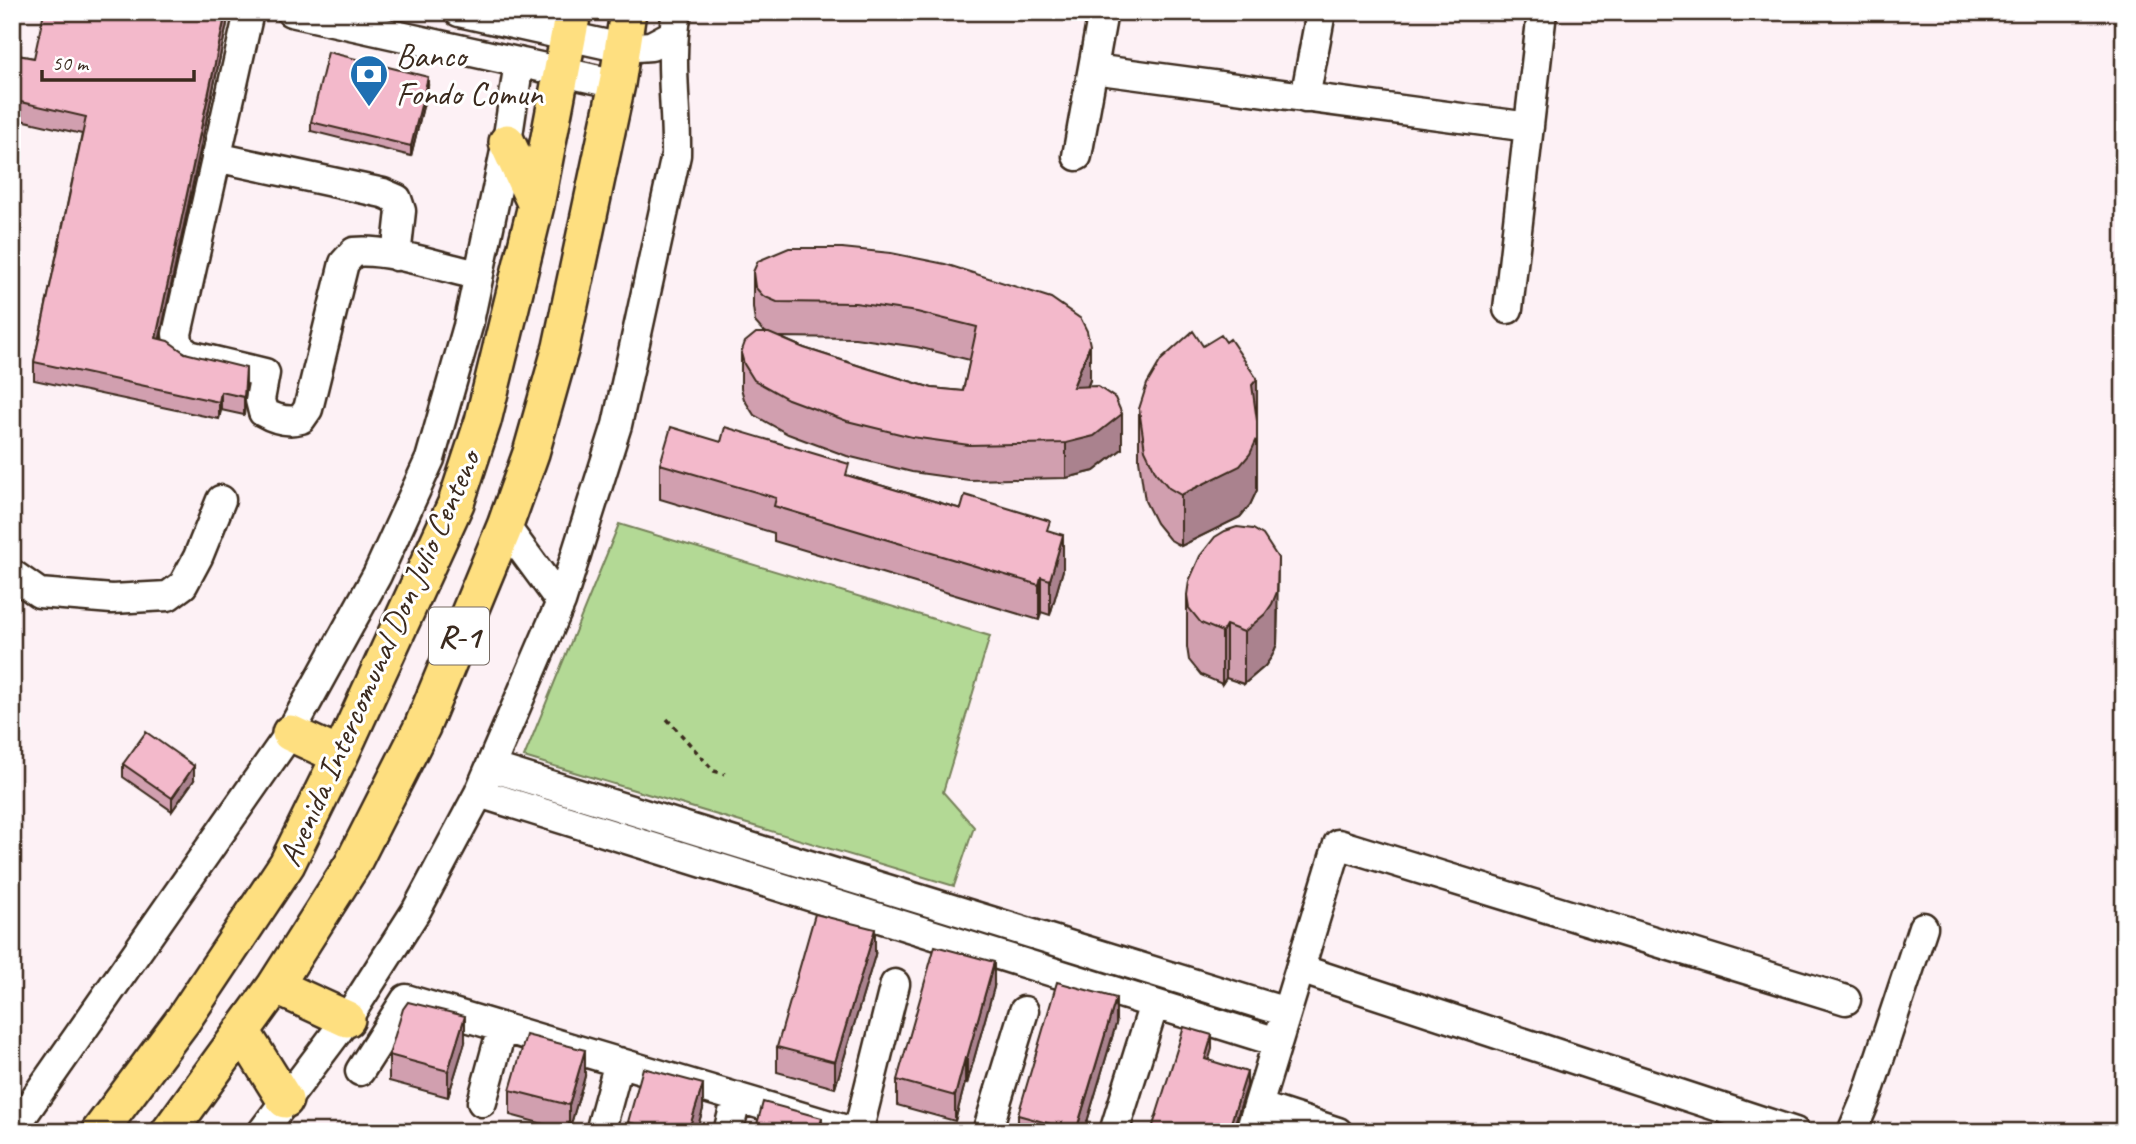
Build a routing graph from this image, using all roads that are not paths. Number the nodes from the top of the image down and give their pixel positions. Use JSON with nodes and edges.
{"nodes":[{"id":1,"x":249,"y":12,"type":"edge"},
{"id":2,"x":291,"y":12,"type":"edge"},
{"id":3,"x":459,"y":12,"type":"edge"},
{"id":4,"x":628,"y":12,"type":"edge"},
{"id":5,"x":1103,"y":12,"type":"edge"},
{"id":6,"x":1321,"y":12,"type":"edge"},
{"id":7,"x":1542,"y":12,"type":"edge"},
{"id":8,"x":505,"y":17,"type":"edge"},
{"id":9,"x":571,"y":24,"type":"edge"},
{"id":10,"x":675,"y":24,"type":"edge"},
{"id":11,"x":622,"y":48,"type":"junction"},
{"id":12,"x":519,"y":62,"type":"junction"},
{"id":13,"x":1093,"y":69,"type":"junction"},
{"id":14,"x":563,"y":72,"type":"junction"},
{"id":15,"x":617,"y":84,"type":"junction"},
{"id":16,"x":1305,"y":98,"type":"junction"},
{"id":17,"x":1529,"y":127,"type":"junction"},
{"id":18,"x":507,"y":142,"type":"junction"},
{"id":19,"x":1077,"y":156,"type":"dead end"},
{"id":20,"x":216,"y":157,"type":"junction"},
{"id":21,"x":536,"y":205,"type":"junction"},
{"id":22,"x":396,"y":256,"type":"junction"},
{"id":23,"x":478,"y":275,"type":"junction"},
{"id":24,"x":1508,"y":309,"type":"dead end"},
{"id":25,"x":221,"y":500,"type":"dead end"},
{"id":26,"x":505,"y":526,"type":"junction"},
{"id":27,"x":12,"y":574,"type":"edge"},
{"id":28,"x":561,"y":602,"type":"junction"},
{"id":29,"x":290,"y":733,"type":"junction"},
{"id":30,"x":340,"y":756,"type":"junction"},
{"id":31,"x":491,"y":767,"type":"junction"},
{"id":32,"x":479,"y":793,"type":"junction"},
{"id":33,"x":929,"y":904,"type":"junction"},
{"id":34,"x":1923,"y":927,"type":"dead end"},
{"id":35,"x":922,"y":931,"type":"junction"},
{"id":36,"x":1300,"y":969,"type":"junction"},
{"id":37,"x":895,"y":984,"type":"dead end"},
{"id":38,"x":275,"y":986,"type":"junction"},
{"id":39,"x":1846,"y":1000,"type":"dead end"},
{"id":40,"x":1154,"y":1004,"type":"junction"},
{"id":41,"x":1024,"y":1011,"type":"dead end"},
{"id":42,"x":1286,"y":1012,"type":"junction"},
{"id":43,"x":346,"y":1019,"type":"junction"},
{"id":44,"x":502,"y":1028,"type":"junction"},
{"id":45,"x":243,"y":1031,"type":"junction"},
{"id":46,"x":1277,"y":1042,"type":"junction"},
{"id":47,"x":619,"y":1062,"type":"junction"},
{"id":48,"x":360,"y":1071,"type":"dead end"},
{"id":49,"x":737,"y":1097,"type":"junction"},
{"id":50,"x":285,"y":1100,"type":"junction"},
{"id":51,"x":482,"y":1102,"type":"dead end"},
{"id":52,"x":1254,"y":1119,"type":"edge"},
{"id":53,"x":12,"y":1131,"type":"edge"},
{"id":54,"x":99,"y":1132,"type":"edge"},
{"id":55,"x":169,"y":1132,"type":"edge"},
{"id":56,"x":262,"y":1132,"type":"edge"},
{"id":57,"x":600,"y":1132,"type":"edge"},
{"id":58,"x":728,"y":1132,"type":"edge"},
{"id":59,"x":855,"y":1132,"type":"edge"},
{"id":60,"x":987,"y":1132,"type":"edge"},
{"id":61,"x":1114,"y":1132,"type":"edge"},
{"id":62,"x":1338,"y":1132,"type":"edge"},
{"id":63,"x":1795,"y":1132,"type":"edge"},
{"id":64,"x":1852,"y":1132,"type":"edge"}],
"edges":[{"from":1,"to":20,"type":"street"},
{"from":2,"to":12,"type":"street"},
{"from":3,"to":8,"type":"street"},
{"from":4,"to":11,"type":"main road","name":"Avenida Intercomunal Don Julio Centeno","number":"R-1"},
{"from":5,"to":13,"type":"street"},
{"from":6,"to":16,"type":"street"},
{"from":7,"to":17,"type":"street"},
{"from":8,"to":9,"type":"street"},
{"from":9,"to":11,"type":"street"},
{"from":9,"to":14,"type":"main road","name":"Avenida Intercomunal Don Julio Centeno","number":"R-1"},
{"from":10,"to":11,"type":"street"},
{"from":10,"to":28,"type":"street"},
{"from":11,"to":15,"type":"main road","name":"Avenida Intercomunal Don Julio Centeno","number":"R-1"},
{"from":12,"to":14,"type":"street"},
{"from":12,"to":18,"type":"street","name":"Avenida Intercomunal Don Julio Centeno"},
{"from":13,"to":16,"type":"street"},
{"from":13,"to":19,"type":"street"},
{"from":14,"to":15,"type":"street"},
{"from":14,"to":21,"type":"main road","name":"Avenida Intercomunal Don Julio Centeno","number":"R-1"},
{"from":15,"to":26,"type":"main road","name":"Avenida Intercomunal Don Julio Centeno","number":"R-1"},
{"from":16,"to":17,"type":"street"},
{"from":17,"to":24,"type":"street"},
{"from":18,"to":21,"type":"main road"},
{"from":18,"to":23,"type":"street","name":"Avenida Intercomunal Don Julio Centeno"},
{"from":20,"to":22,"type":"street"},
{"from":20,"to":22,"type":"street"},
{"from":21,"to":30,"type":"main road","name":"Avenida Intercomunal Don Julio Centeno","number":"R-1"},
{"from":22,"to":23,"type":"street"},
{"from":23,"to":29,"type":"street","name":"Avenida Intercomunal Don Julio Centeno"},
{"from":25,"to":27,"type":"street"},
{"from":26,"to":28,"type":"street","name":"Avenida Intercomunal Don Julio Centeno"},
{"from":26,"to":38,"type":"main road","name":"Avenida Intercomunal Don Julio Centeno","number":"R-1"},
{"from":28,"to":31,"type":"street"},
{"from":29,"to":30,"type":"main road"},
{"from":29,"to":53,"type":"street","name":"Avenida Intercomunal Don Julio Centeno"},
{"from":30,"to":54,"type":"main road","name":"Avenida Intercomunal Don Julio Centeno","number":"R-1"},
{"from":31,"to":32,"type":"street"},
{"from":31,"to":33,"type":"street"},
{"from":32,"to":35,"type":"street"},
{"from":32,"to":43,"type":"street"},
{"from":33,"to":35,"type":"street"},
{"from":33,"to":42,"type":"street"},
{"from":34,"to":64,"type":"street"},
{"from":35,"to":40,"type":"street"},
{"from":36,"to":39,"type":"street"},
{"from":36,"to":42,"type":"street"},
{"from":36,"to":63,"type":"street"},
{"from":37,"to":59,"type":"street"},
{"from":38,"to":43,"type":"main road"},
{"from":38,"to":45,"type":"main road","name":"Avenida Intercomunal Don Julio Centeno","number":"R-1"},
{"from":40,"to":46,"type":"street"},
{"from":40,"to":61,"type":"street"},
{"from":41,"to":60,"type":"street"},
{"from":42,"to":46,"type":"street"},
{"from":43,"to":50,"type":"street"},
{"from":44,"to":47,"type":"street"},
{"from":44,"to":48,"type":"street"},
{"from":44,"to":51,"type":"street"},
{"from":45,"to":50,"type":"main road"},
{"from":45,"to":55,"type":"main road","name":"Avenida Intercomunal Don Julio Centeno","number":"R-1"},
{"from":46,"to":52,"type":"street"},
{"from":47,"to":49,"type":"street"},
{"from":47,"to":57,"type":"street"},
{"from":49,"to":58,"type":"street"},
{"from":49,"to":59,"type":"street"},
{"from":50,"to":56,"type":"street"},
{"from":52,"to":62,"type":"street"}]}
